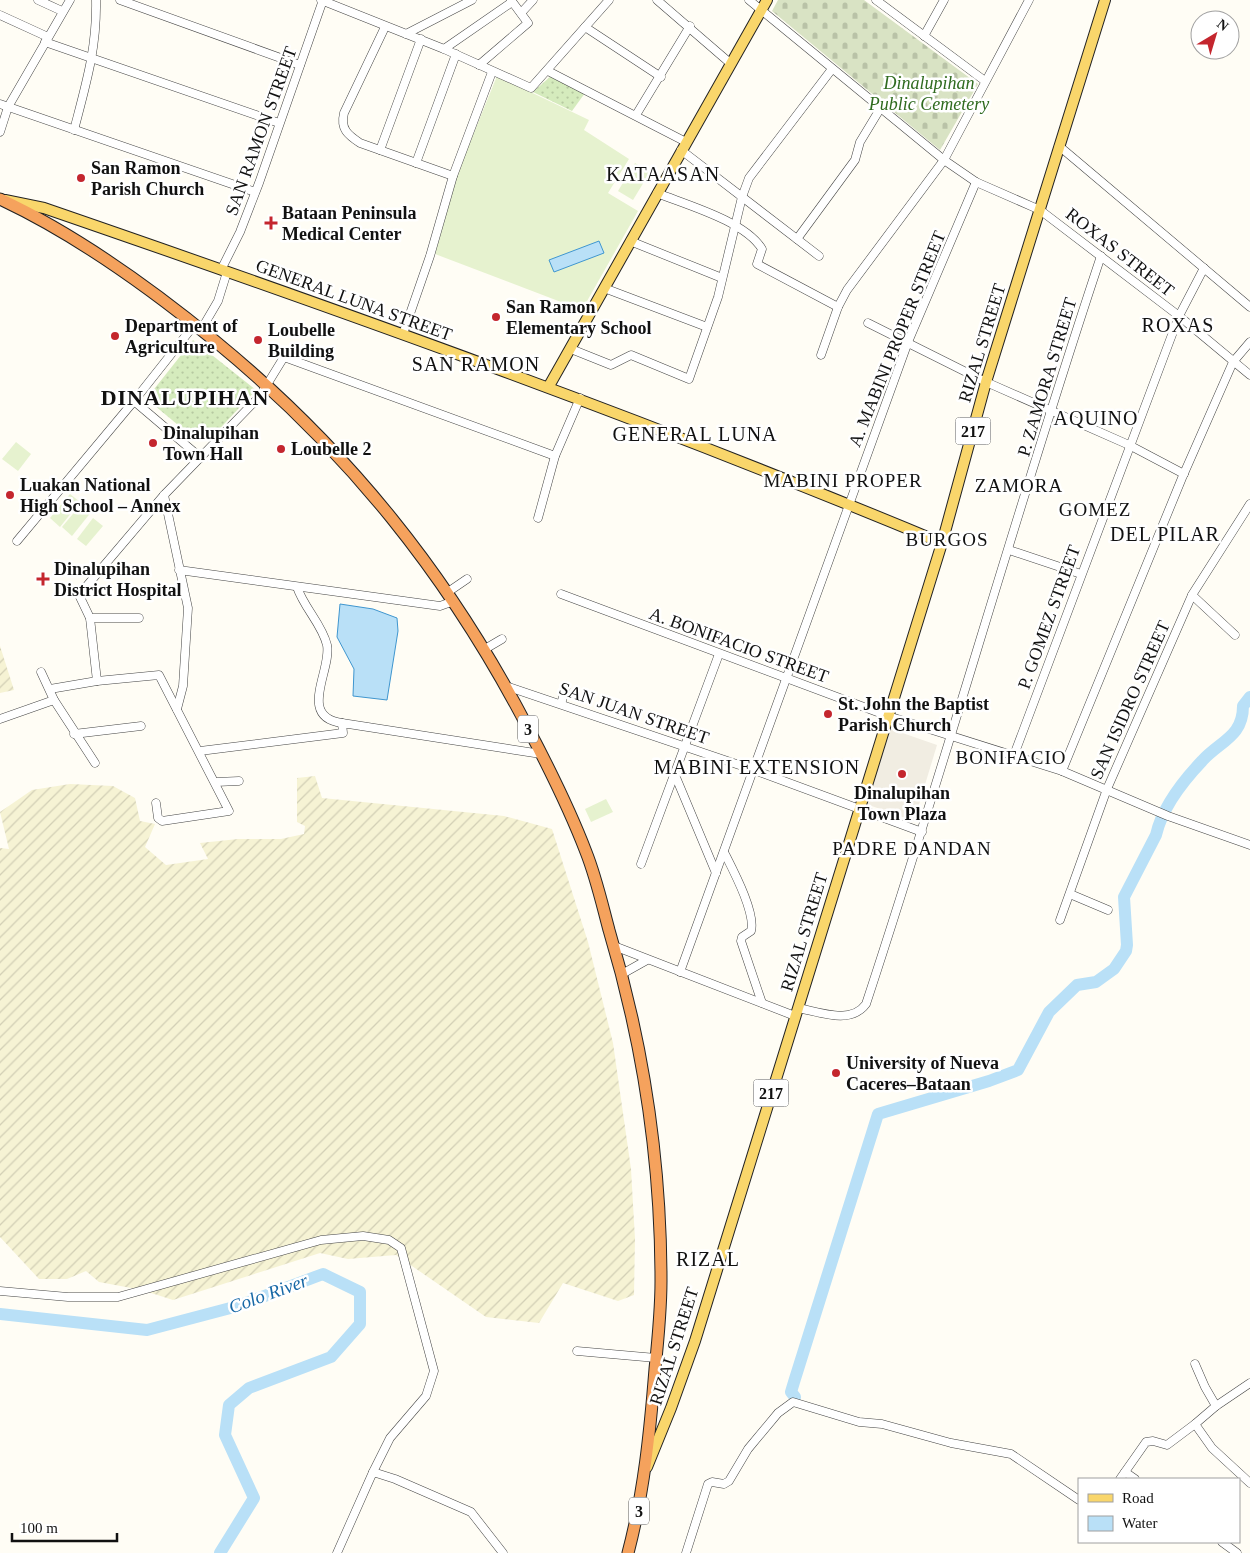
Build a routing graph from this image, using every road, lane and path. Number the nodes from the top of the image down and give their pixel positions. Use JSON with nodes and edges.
{"nodes":[{"id":1,"x":38,"y":0,"type":"edge"},
{"id":2,"x":70,"y":0,"type":"edge"},
{"id":3,"x":96,"y":0,"type":"edge"},
{"id":4,"x":120,"y":0,"type":"edge"},
{"id":5,"x":322,"y":0,"type":"edge"},
{"id":6,"x":472,"y":0,"type":"edge"},
{"id":7,"x":533,"y":0,"type":"edge"},
{"id":8,"x":609,"y":0,"type":"edge"},
{"id":9,"x":657,"y":0,"type":"edge"},
{"id":10,"x":749,"y":0,"type":"edge"},
{"id":11,"x":767,"y":0,"type":"edge"},
{"id":12,"x":876,"y":0,"type":"edge"},
{"id":13,"x":944,"y":0,"type":"edge"},
{"id":14,"x":1029,"y":0,"type":"edge"},
{"id":15,"x":1105,"y":0,"type":"edge"},
{"id":16,"x":511,"y":1,"type":"edge"},
{"id":17,"x":337,"y":3,"type":"edge"},
{"id":18,"x":62,"y":11,"type":"junction"},
{"id":19,"x":761,"y":11,"type":"junction"},
{"id":20,"x":521,"y":13,"type":"junction"},
{"id":21,"x":0,"y":15,"type":"edge"},
{"id":22,"x":690,"y":26,"type":"junction"},
{"id":23,"x":385,"y":27,"type":"junction"},
{"id":24,"x":585,"y":27,"type":"junction"},
{"id":25,"x":406,"y":34,"type":"junction"},
{"id":26,"x":924,"y":36,"type":"junction"},
{"id":27,"x":421,"y":39,"type":"junction"},
{"id":28,"x":47,"y":40,"type":"junction"},
{"id":29,"x":444,"y":48,"type":"junction"},
{"id":30,"x":456,"y":54,"type":"junction"},
{"id":31,"x":92,"y":59,"type":"junction"},
{"id":32,"x":730,"y":63,"type":"junction"},
{"id":33,"x":479,"y":65,"type":"junction"},
{"id":34,"x":300,"y":66,"type":"junction"},
{"id":35,"x":832,"y":69,"type":"junction"},
{"id":36,"x":548,"y":71,"type":"junction"},
{"id":37,"x":492,"y":72,"type":"junction"},
{"id":38,"x":661,"y":77,"type":"junction"},
{"id":39,"x":985,"y":81,"type":"junction"},
{"id":40,"x":4,"y":105,"type":"edge"},
{"id":41,"x":880,"y":109,"type":"junction"},
{"id":42,"x":636,"y":115,"type":"junction"},
{"id":43,"x":279,"y":123,"type":"junction"},
{"id":44,"x":74,"y":130,"type":"junction"},
{"id":45,"x":0,"y":132,"type":"edge"},
{"id":46,"x":684,"y":146,"type":"junction"},
{"id":47,"x":1059,"y":146,"type":"junction"},
{"id":48,"x":380,"y":150,"type":"junction"},
{"id":49,"x":944,"y":160,"type":"junction"},
{"id":50,"x":416,"y":163,"type":"junction"},
{"id":51,"x":453,"y":176,"type":"junction"},
{"id":52,"x":976,"y":182,"type":"junction"},
{"id":53,"x":256,"y":192,"type":"junction"},
{"id":54,"x":657,"y":193,"type":"junction"},
{"id":55,"x":742,"y":197,"type":"junction"},
{"id":56,"x":1,"y":199,"type":"edge"},
{"id":57,"x":1040,"y":210,"type":"junction"},
{"id":58,"x":736,"y":225,"type":"junction"},
{"id":59,"x":797,"y":239,"type":"junction"},
{"id":60,"x":630,"y":241,"type":"junction"},
{"id":61,"x":819,"y":256,"type":"dead end"},
{"id":62,"x":1101,"y":256,"type":"junction"},
{"id":63,"x":1204,"y":268,"type":"junction"},
{"id":64,"x":224,"y":271,"type":"junction"},
{"id":65,"x":722,"y":278,"type":"junction"},
{"id":66,"x":604,"y":288,"type":"junction"},
{"id":67,"x":838,"y":307,"type":"junction"},
{"id":68,"x":1250,"y":307,"type":"edge"},
{"id":69,"x":1179,"y":316,"type":"junction"},
{"id":70,"x":868,"y":323,"type":"dead end"},
{"id":71,"x":198,"y":327,"type":"junction"},
{"id":72,"x":707,"y":327,"type":"junction"},
{"id":73,"x":403,"y":334,"type":"junction"},
{"id":74,"x":908,"y":342,"type":"junction"},
{"id":75,"x":1250,"y":342,"type":"edge"},
{"id":76,"x":571,"y":349,"type":"junction"},
{"id":77,"x":821,"y":355,"type":"dead end"},
{"id":78,"x":1234,"y":362,"type":"junction"},
{"id":79,"x":1250,"y":375,"type":"edge"},
{"id":80,"x":986,"y":382,"type":"junction"},
{"id":81,"x":267,"y":386,"type":"junction"},
{"id":82,"x":549,"y":386,"type":"junction"},
{"id":83,"x":580,"y":398,"type":"junction"},
{"id":84,"x":134,"y":401,"type":"junction"},
{"id":85,"x":1050,"y":410,"type":"junction"},
{"id":86,"x":1129,"y":446,"type":"junction"},
{"id":87,"x":555,"y":456,"type":"junction"},
{"id":88,"x":201,"y":458,"type":"junction"},
{"id":89,"x":1184,"y":474,"type":"junction"},
{"id":90,"x":164,"y":495,"type":"junction"},
{"id":91,"x":849,"y":504,"type":"junction"},
{"id":92,"x":1250,"y":504,"type":"edge"},
{"id":93,"x":538,"y":518,"type":"dead end"},
{"id":94,"x":17,"y":541,"type":"dead end"},
{"id":95,"x":942,"y":543,"type":"junction"},
{"id":96,"x":1009,"y":550,"type":"junction"},
{"id":97,"x":179,"y":570,"type":"junction"},
{"id":98,"x":1080,"y":574,"type":"junction"},
{"id":99,"x":467,"y":579,"type":"dead end"},
{"id":100,"x":298,"y":587,"type":"junction"},
{"id":101,"x":561,"y":594,"type":"dead end"},
{"id":102,"x":1192,"y":595,"type":"junction"},
{"id":103,"x":451,"y":597,"type":"junction"},
{"id":104,"x":90,"y":618,"type":"junction"},
{"id":105,"x":139,"y":618,"type":"dead end"},
{"id":106,"x":1235,"y":635,"type":"dead end"},
{"id":107,"x":502,"y":639,"type":"dead end"},
{"id":108,"x":485,"y":649,"type":"junction"},
{"id":109,"x":719,"y":654,"type":"junction"},
{"id":110,"x":41,"y":672,"type":"dead end"},
{"id":111,"x":786,"y":678,"type":"junction"},
{"id":112,"x":97,"y":681,"type":"junction"},
{"id":113,"x":506,"y":686,"type":"junction"},
{"id":114,"x":566,"y":686,"type":"dead end"},
{"id":115,"x":50,"y":689,"type":"junction"},
{"id":116,"x":54,"y":700,"type":"junction"},
{"id":117,"x":560,"y":704,"type":"junction"},
{"id":118,"x":177,"y":709,"type":"junction"},
{"id":119,"x":888,"y":716,"type":"junction"},
{"id":120,"x":0,"y":720,"type":"edge"},
{"id":121,"x":342,"y":723,"type":"junction"},
{"id":122,"x":141,"y":726,"type":"dead end"},
{"id":123,"x":74,"y":734,"type":"junction"},
{"id":124,"x":951,"y":737,"type":"junction"},
{"id":125,"x":685,"y":746,"type":"junction"},
{"id":126,"x":200,"y":751,"type":"junction"},
{"id":127,"x":541,"y":754,"type":"junction"},
{"id":128,"x":1014,"y":755,"type":"junction"},
{"id":129,"x":95,"y":763,"type":"dead end"},
{"id":130,"x":754,"y":770,"type":"junction"},
{"id":131,"x":1062,"y":771,"type":"junction"},
{"id":132,"x":675,"y":775,"type":"junction"},
{"id":133,"x":239,"y":781,"type":"dead end"},
{"id":134,"x":216,"y":782,"type":"junction"},
{"id":135,"x":1107,"y":789,"type":"junction"},
{"id":136,"x":156,"y":803,"type":"dead end"},
{"id":137,"x":859,"y":809,"type":"junction"},
{"id":138,"x":922,"y":832,"type":"junction"},
{"id":139,"x":1250,"y":845,"type":"edge"},
{"id":140,"x":724,"y":852,"type":"junction"},
{"id":141,"x":641,"y":864,"type":"dead end"},
{"id":142,"x":716,"y":873,"type":"junction"},
{"id":143,"x":1070,"y":894,"type":"junction"},
{"id":144,"x":1108,"y":910,"type":"dead end"},
{"id":145,"x":1060,"y":920,"type":"dead end"},
{"id":146,"x":614,"y":946,"type":"junction"},
{"id":147,"x":646,"y":960,"type":"junction"},
{"id":148,"x":680,"y":972,"type":"junction"},
{"id":149,"x":622,"y":974,"type":"junction"},
{"id":150,"x":762,"y":1003,"type":"junction"},
{"id":151,"x":796,"y":1012,"type":"junction"},
{"id":152,"x":0,"y":1291,"type":"edge"},
{"id":153,"x":577,"y":1351,"type":"dead end"},
{"id":154,"x":656,"y":1358,"type":"junction"},
{"id":155,"x":1196,"y":1364,"type":"dead end"},
{"id":156,"x":1250,"y":1383,"type":"edge"},
{"id":157,"x":1216,"y":1406,"type":"junction"},
{"id":158,"x":1195,"y":1424,"type":"junction"},
{"id":159,"x":647,"y":1468,"type":"junction"},
{"id":160,"x":373,"y":1472,"type":"junction"},
{"id":161,"x":1125,"y":1472,"type":"junction"},
{"id":162,"x":1121,"y":1478,"type":"edge"},
{"id":163,"x":1134,"y":1478,"type":"edge"},
{"id":164,"x":1250,"y":1483,"type":"edge"},
{"id":165,"x":1078,"y":1499,"type":"edge"},
{"id":166,"x":1223,"y":1543,"type":"edge"},
{"id":167,"x":337,"y":1553,"type":"edge"},
{"id":168,"x":503,"y":1553,"type":"edge"},
{"id":169,"x":628,"y":1553,"type":"edge"},
{"id":170,"x":686,"y":1553,"type":"edge"},
{"id":171,"x":1237,"y":1553,"type":"edge"}],
"edges":[{"from":1,"to":18,"type":"street"},
{"from":2,"to":18,"type":"street"},
{"from":3,"to":31,"type":"street"},
{"from":4,"to":34,"type":"street"},
{"from":5,"to":17,"type":"street"},
{"from":5,"to":34,"type":"street","name":"SAN RAMON STREET"},
{"from":6,"to":25,"type":"street"},
{"from":7,"to":20,"type":"street"},
{"from":8,"to":24,"type":"street"},
{"from":9,"to":22,"type":"street"},
{"from":10,"to":19,"type":"street","name":"ROXAS STREET"},
{"from":11,"to":19,"type":"main road"},
{"from":12,"to":26,"type":"street"},
{"from":13,"to":26,"type":"street"},
{"from":14,"to":39,"type":"street"},
{"from":15,"to":47,"type":"main road","name":"RIZAL STREET","number":"217"},
{"from":16,"to":20,"type":"street"},
{"from":16,"to":29,"type":"street"},
{"from":17,"to":23,"type":"street"},
{"from":18,"to":28,"type":"street"},
{"from":19,"to":32,"type":"main road"},
{"from":19,"to":35,"type":"street","name":"ROXAS STREET"},
{"from":20,"to":33,"type":"street"},
{"from":21,"to":28,"type":"street"},
{"from":22,"to":32,"type":"street"},
{"from":22,"to":38,"type":"street"},
{"from":23,"to":25,"type":"street"},
{"from":23,"to":48,"type":"street"},
{"from":24,"to":36,"type":"street"},
{"from":24,"to":38,"type":"street"},
{"from":25,"to":27,"type":"street"},
{"from":26,"to":39,"type":"street"},
{"from":27,"to":29,"type":"street"},
{"from":27,"to":48,"type":"street"},
{"from":28,"to":31,"type":"street"},
{"from":28,"to":40,"type":"street"},
{"from":29,"to":30,"type":"street"},
{"from":30,"to":33,"type":"street"},
{"from":30,"to":50,"type":"street"},
{"from":31,"to":43,"type":"street"},
{"from":31,"to":44,"type":"street"},
{"from":32,"to":46,"type":"main road"},
{"from":33,"to":37,"type":"street"},
{"from":34,"to":43,"type":"street","name":"SAN RAMON STREET"},
{"from":35,"to":41,"type":"street","name":"ROXAS STREET"},
{"from":35,"to":55,"type":"street"},
{"from":36,"to":37,"type":"street"},
{"from":36,"to":42,"type":"street"},
{"from":37,"to":51,"type":"street"},
{"from":38,"to":42,"type":"street"},
{"from":39,"to":49,"type":"street"},
{"from":40,"to":44,"type":"street"},
{"from":40,"to":45,"type":"street"},
{"from":41,"to":49,"type":"street","name":"ROXAS STREET"},
{"from":41,"to":59,"type":"street"},
{"from":42,"to":46,"type":"street"},
{"from":43,"to":53,"type":"street","name":"SAN RAMON STREET"},
{"from":44,"to":53,"type":"street"},
{"from":46,"to":54,"type":"main road"},
{"from":46,"to":55,"type":"street"},
{"from":47,"to":57,"type":"main road","name":"RIZAL STREET","number":"217"},
{"from":47,"to":63,"type":"street"},
{"from":48,"to":50,"type":"street"},
{"from":49,"to":52,"type":"street","name":"ROXAS STREET"},
{"from":49,"to":67,"type":"street"},
{"from":50,"to":51,"type":"street"},
{"from":51,"to":73,"type":"street"},
{"from":52,"to":57,"type":"street","name":"ROXAS STREET"},
{"from":52,"to":74,"type":"street","name":"A. MABINI PROPER STREET"},
{"from":53,"to":64,"type":"street","name":"SAN RAMON STREET"},
{"from":54,"to":58,"type":"street"},
{"from":54,"to":60,"type":"main road"},
{"from":55,"to":58,"type":"street"},
{"from":55,"to":59,"type":"street"},
{"from":56,"to":64,"type":"main road","name":"GENERAL LUNA STREET"},
{"from":56,"to":71,"type":"highway","number":"3"},
{"from":57,"to":62,"type":"street","name":"ROXAS STREET"},
{"from":57,"to":80,"type":"main road","name":"RIZAL STREET","number":"217"},
{"from":58,"to":65,"type":"street"},
{"from":58,"to":67,"type":"street"},
{"from":59,"to":61,"type":"street"},
{"from":60,"to":65,"type":"street"},
{"from":60,"to":66,"type":"main road"},
{"from":62,"to":69,"type":"street","name":"ROXAS STREET"},
{"from":62,"to":85,"type":"street","name":"P. ZAMORA STREET"},
{"from":63,"to":68,"type":"street"},
{"from":63,"to":69,"type":"street","name":"P. GOMEZ STREET"},
{"from":64,"to":71,"type":"street","name":"SAN RAMON STREET"},
{"from":64,"to":73,"type":"main road","name":"GENERAL LUNA STREET"},
{"from":65,"to":72,"type":"street"},
{"from":66,"to":72,"type":"street"},
{"from":66,"to":76,"type":"main road"},
{"from":67,"to":77,"type":"street"},
{"from":69,"to":78,"type":"street","name":"ROXAS STREET"},
{"from":69,"to":86,"type":"street","name":"P. GOMEZ STREET"},
{"from":70,"to":74,"type":"street"},
{"from":71,"to":81,"type":"highway","number":"3"},
{"from":71,"to":84,"type":"street","name":"SAN RAMON STREET"},
{"from":72,"to":76,"type":"street"},
{"from":73,"to":82,"type":"main road","name":"GENERAL LUNA STREET"},
{"from":74,"to":80,"type":"street"},
{"from":74,"to":91,"type":"street","name":"A. MABINI PROPER STREET"},
{"from":75,"to":78,"type":"street"},
{"from":76,"to":82,"type":"main road"},
{"from":78,"to":79,"type":"street","name":"ROXAS STREET"},
{"from":78,"to":89,"type":"street"},
{"from":80,"to":85,"type":"street"},
{"from":80,"to":95,"type":"main road","name":"RIZAL STREET","number":"217"},
{"from":81,"to":87,"type":"street"},
{"from":81,"to":88,"type":"street"},
{"from":81,"to":103,"type":"highway","number":"3"},
{"from":82,"to":83,"type":"main road","name":"GENERAL LUNA STREET"},
{"from":83,"to":87,"type":"street"},
{"from":83,"to":91,"type":"main road","name":"GENERAL LUNA STREET"},
{"from":84,"to":88,"type":"street"},
{"from":84,"to":94,"type":"street","name":"SAN RAMON STREET"},
{"from":85,"to":86,"type":"street"},
{"from":85,"to":96,"type":"street","name":"P. ZAMORA STREET"},
{"from":86,"to":89,"type":"street"},
{"from":86,"to":98,"type":"street","name":"P. GOMEZ STREET"},
{"from":87,"to":93,"type":"street"},
{"from":88,"to":90,"type":"street"},
{"from":89,"to":131,"type":"street"},
{"from":90,"to":97,"type":"street"},
{"from":90,"to":104,"type":"street"},
{"from":91,"to":95,"type":"main road","name":"GENERAL LUNA STREET"},
{"from":91,"to":111,"type":"street","name":"A. MABINI PROPER STREET"},
{"from":92,"to":102,"type":"street","name":"SAN ISIDRO STREET"},
{"from":95,"to":119,"type":"main road","name":"RIZAL STREET","number":"217"},
{"from":96,"to":98,"type":"street"},
{"from":96,"to":124,"type":"street","name":"P. ZAMORA STREET"},
{"from":97,"to":100,"type":"street"},
{"from":97,"to":118,"type":"street"},
{"from":98,"to":128,"type":"street","name":"P. GOMEZ STREET"},
{"from":99,"to":103,"type":"street"},
{"from":100,"to":103,"type":"street"},
{"from":100,"to":121,"type":"street"},
{"from":101,"to":109,"type":"street","name":"A. BONIFACIO STREET"},
{"from":102,"to":106,"type":"street"},
{"from":102,"to":135,"type":"street","name":"SAN ISIDRO STREET"},
{"from":103,"to":108,"type":"highway","number":"3"},
{"from":104,"to":105,"type":"street"},
{"from":104,"to":112,"type":"street"},
{"from":107,"to":108,"type":"street"},
{"from":108,"to":113,"type":"highway","number":"3"},
{"from":109,"to":111,"type":"street","name":"A. BONIFACIO STREET"},
{"from":109,"to":125,"type":"street"},
{"from":110,"to":115,"type":"street"},
{"from":111,"to":119,"type":"street","name":"A. BONIFACIO STREET"},
{"from":111,"to":130,"type":"street","name":"A. MABINI PROPER STREET"},
{"from":112,"to":115,"type":"street"},
{"from":112,"to":118,"type":"street"},
{"from":113,"to":117,"type":"street","name":"SAN JUAN STREET"},
{"from":113,"to":127,"type":"highway","number":"3"},
{"from":114,"to":117,"type":"street"},
{"from":115,"to":116,"type":"street"},
{"from":116,"to":120,"type":"street"},
{"from":116,"to":123,"type":"street"},
{"from":117,"to":125,"type":"street","name":"SAN JUAN STREET"},
{"from":118,"to":126,"type":"street"},
{"from":119,"to":124,"type":"street","name":"A. BONIFACIO STREET"},
{"from":119,"to":137,"type":"main road","name":"RIZAL STREET","number":"217"},
{"from":121,"to":126,"type":"street"},
{"from":121,"to":127,"type":"street"},
{"from":122,"to":123,"type":"street"},
{"from":123,"to":129,"type":"street"},
{"from":124,"to":128,"type":"street","name":"A. BONIFACIO STREET"},
{"from":124,"to":138,"type":"street","name":"P. ZAMORA STREET"},
{"from":125,"to":130,"type":"street","name":"SAN JUAN STREET"},
{"from":125,"to":132,"type":"street"},
{"from":126,"to":134,"type":"street"},
{"from":127,"to":146,"type":"highway","number":"3"},
{"from":128,"to":131,"type":"street","name":"A. BONIFACIO STREET"},
{"from":130,"to":137,"type":"street","name":"SAN JUAN STREET"},
{"from":130,"to":140,"type":"street","name":"A. MABINI PROPER STREET"},
{"from":131,"to":135,"type":"street","name":"A. BONIFACIO STREET"},
{"from":132,"to":141,"type":"street"},
{"from":132,"to":142,"type":"street"},
{"from":133,"to":134,"type":"street"},
{"from":134,"to":136,"type":"street"},
{"from":135,"to":139,"type":"street","name":"A. BONIFACIO STREET"},
{"from":135,"to":143,"type":"street","name":"SAN ISIDRO STREET"},
{"from":137,"to":138,"type":"street","name":"SAN JUAN STREET"},
{"from":137,"to":151,"type":"main road","name":"RIZAL STREET","number":"217"},
{"from":138,"to":151,"type":"street","name":"P. ZAMORA STREET"},
{"from":140,"to":142,"type":"street","name":"A. MABINI PROPER STREET"},
{"from":140,"to":150,"type":"street"},
{"from":142,"to":148,"type":"street","name":"A. MABINI PROPER STREET"},
{"from":143,"to":144,"type":"street"},
{"from":143,"to":145,"type":"street","name":"SAN ISIDRO STREET"},
{"from":146,"to":147,"type":"street","name":"P. ZAMORA STREET"},
{"from":146,"to":149,"type":"highway","number":"3"},
{"from":147,"to":148,"type":"street","name":"P. ZAMORA STREET"},
{"from":147,"to":149,"type":"street"},
{"from":148,"to":150,"type":"street","name":"P. ZAMORA STREET"},
{"from":149,"to":154,"type":"highway","number":"3"},
{"from":150,"to":151,"type":"street","name":"P. ZAMORA STREET"},
{"from":151,"to":159,"type":"main road","name":"RIZAL STREET","number":"217"},
{"from":152,"to":160,"type":"street"},
{"from":153,"to":154,"type":"street"},
{"from":154,"to":159,"type":"highway","number":"3"},
{"from":155,"to":157,"type":"street"},
{"from":156,"to":157,"type":"street"},
{"from":157,"to":158,"type":"street"},
{"from":158,"to":161,"type":"street"},
{"from":158,"to":164,"type":"street"},
{"from":159,"to":169,"type":"highway","number":"3"},
{"from":160,"to":167,"type":"street"},
{"from":160,"to":168,"type":"street"},
{"from":161,"to":162,"type":"street"},
{"from":161,"to":163,"type":"street"},
{"from":165,"to":170,"type":"street"},
{"from":166,"to":171,"type":"street"}]}
